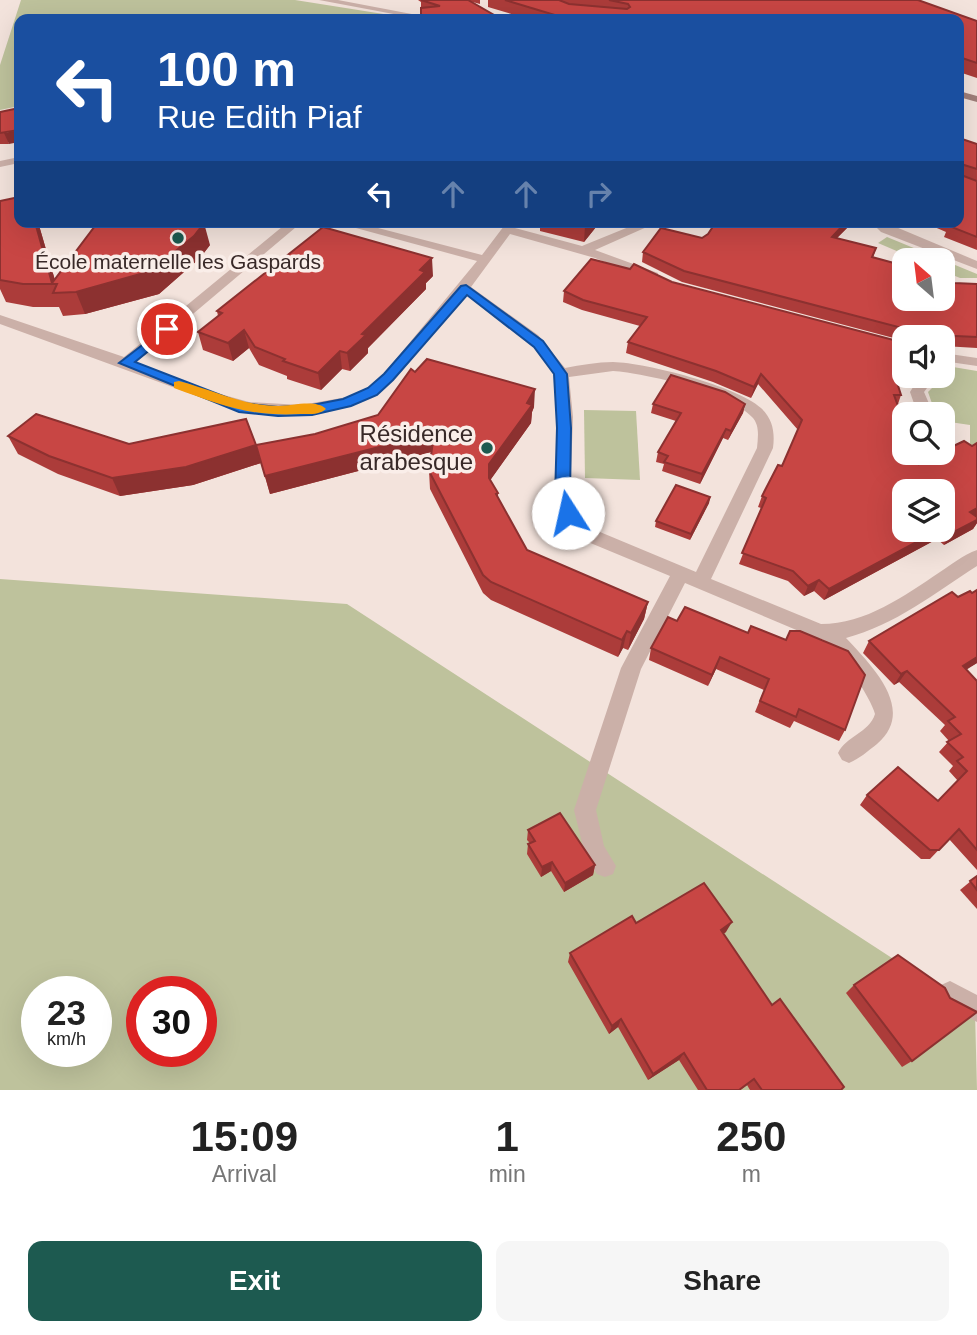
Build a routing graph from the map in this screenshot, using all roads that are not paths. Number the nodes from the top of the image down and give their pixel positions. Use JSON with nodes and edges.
{"nodes":[{"id":1,"x":323,"y":0,"type":"edge"},
{"id":2,"x":405,"y":14,"type":"edge"},
{"id":3,"x":289,"y":228,"type":"edge"},
{"id":4,"x":364,"y":228,"type":"edge"},
{"id":5,"x":508,"y":228,"type":"edge"},
{"id":6,"x":517,"y":228,"type":"edge"},
{"id":7,"x":637,"y":228,"type":"edge"},
{"id":8,"x":884,"y":228,"type":"edge"},
{"id":9,"x":585,"y":249,"type":"junction"},
{"id":10,"x":485,"y":259,"type":"junction"},
{"id":11,"x":977,"y":265,"type":"edge"},
{"id":12,"x":666,"y":282,"type":"edge"},
{"id":13,"x":466,"y":289,"type":"junction"},
{"id":14,"x":0,"y":319,"type":"edge"},
{"id":15,"x":955,"y":360,"type":"edge"},
{"id":16,"x":977,"y":362,"type":"edge"},
{"id":17,"x":126,"y":363,"type":"junction"},
{"id":18,"x":561,"y":374,"type":"junction"},
{"id":19,"x":977,"y":557,"type":"edge"},
{"id":20,"x":680,"y":574,"type":"junction"},
{"id":21,"x":700,"y":583,"type":"junction"},
{"id":22,"x":831,"y":634,"type":"junction"},
{"id":23,"x":849,"y":753,"type":"dead end"},
{"id":24,"x":604,"y":866,"type":"dead end"},
{"id":25,"x":950,"y":994,"type":"edge"},
{"id":26,"x":977,"y":1009,"type":"edge"}],
"edges":[{"from":1,"to":2,"type":"street"},
{"from":3,"to":17,"type":"street"},
{"from":4,"to":10,"type":"street"},
{"from":5,"to":10,"type":"street"},
{"from":6,"to":9,"type":"street"},
{"from":7,"to":9,"type":"street"},
{"from":8,"to":11,"type":"street"},
{"from":9,"to":12,"type":"street"},
{"from":10,"to":13,"type":"street"},
{"from":13,"to":17,"type":"street"},
{"from":13,"to":18,"type":"street"},
{"from":14,"to":17,"type":"street"},
{"from":15,"to":16,"type":"street"},
{"from":18,"to":20,"type":"street"},
{"from":18,"to":21,"type":"street"},
{"from":19,"to":22,"type":"street"},
{"from":20,"to":21,"type":"street"},
{"from":20,"to":24,"type":"street"},
{"from":21,"to":22,"type":"street"},
{"from":22,"to":23,"type":"street"},
{"from":25,"to":26,"type":"street"}]}
